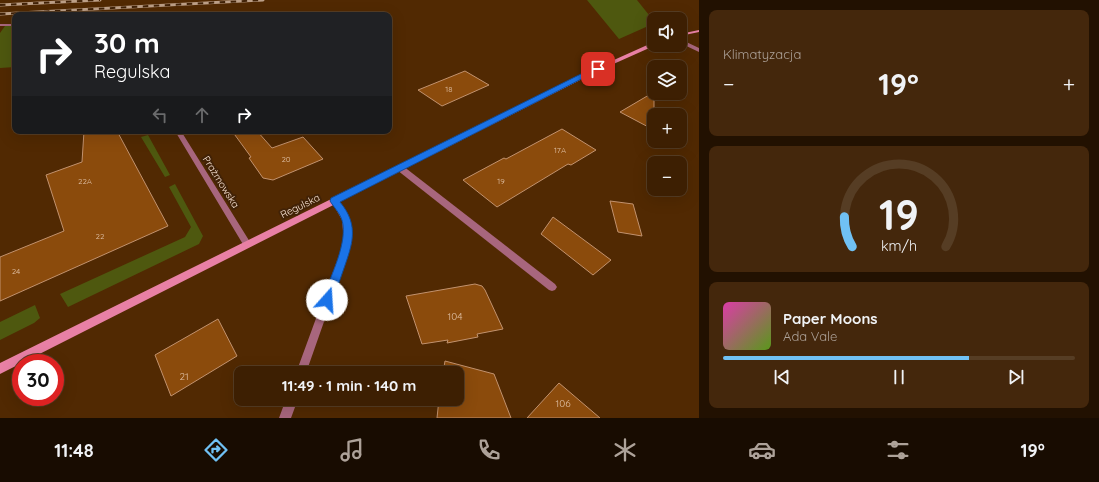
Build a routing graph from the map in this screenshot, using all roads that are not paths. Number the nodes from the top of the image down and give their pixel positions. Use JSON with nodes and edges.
{"nodes":[{"id":1,"x":0,"y":25,"type":"edge"},
{"id":2,"x":12,"y":25,"type":"edge"},
{"id":3,"x":699,"y":31,"type":"edge"},
{"id":4,"x":687,"y":34,"type":"edge"},
{"id":5,"x":687,"y":44,"type":"edge"},
{"id":6,"x":647,"y":47,"type":"edge"},
{"id":7,"x":699,"y":50,"type":"edge"},
{"id":8,"x":180,"y":134,"type":"edge"},
{"id":9,"x":400,"y":168,"type":"junction"},
{"id":10,"x":334,"y":201,"type":"junction"},
{"id":11,"x":247,"y":244,"type":"junction"},
{"id":12,"x":552,"y":287,"type":"dead end"},
{"id":13,"x":304,"y":366,"type":"edge"},
{"id":14,"x":0,"y":369,"type":"edge"},
{"id":15,"x":289,"y":406,"type":"edge"},
{"id":16,"x":285,"y":418,"type":"edge"}],
"edges":[{"from":1,"to":2,"type":"street"},
{"from":3,"to":4,"type":"street"},
{"from":5,"to":7,"type":"street"},
{"from":6,"to":9,"type":"street","name":"Regulska"},
{"from":8,"to":11,"type":"street","name":"Prażmowska"},
{"from":9,"to":10,"type":"street","name":"Regulska"},
{"from":9,"to":12,"type":"street"},
{"from":10,"to":11,"type":"street","name":"Regulska"},
{"from":10,"to":13,"type":"street"},
{"from":11,"to":14,"type":"street","name":"Regulska"},
{"from":15,"to":16,"type":"street"}]}
